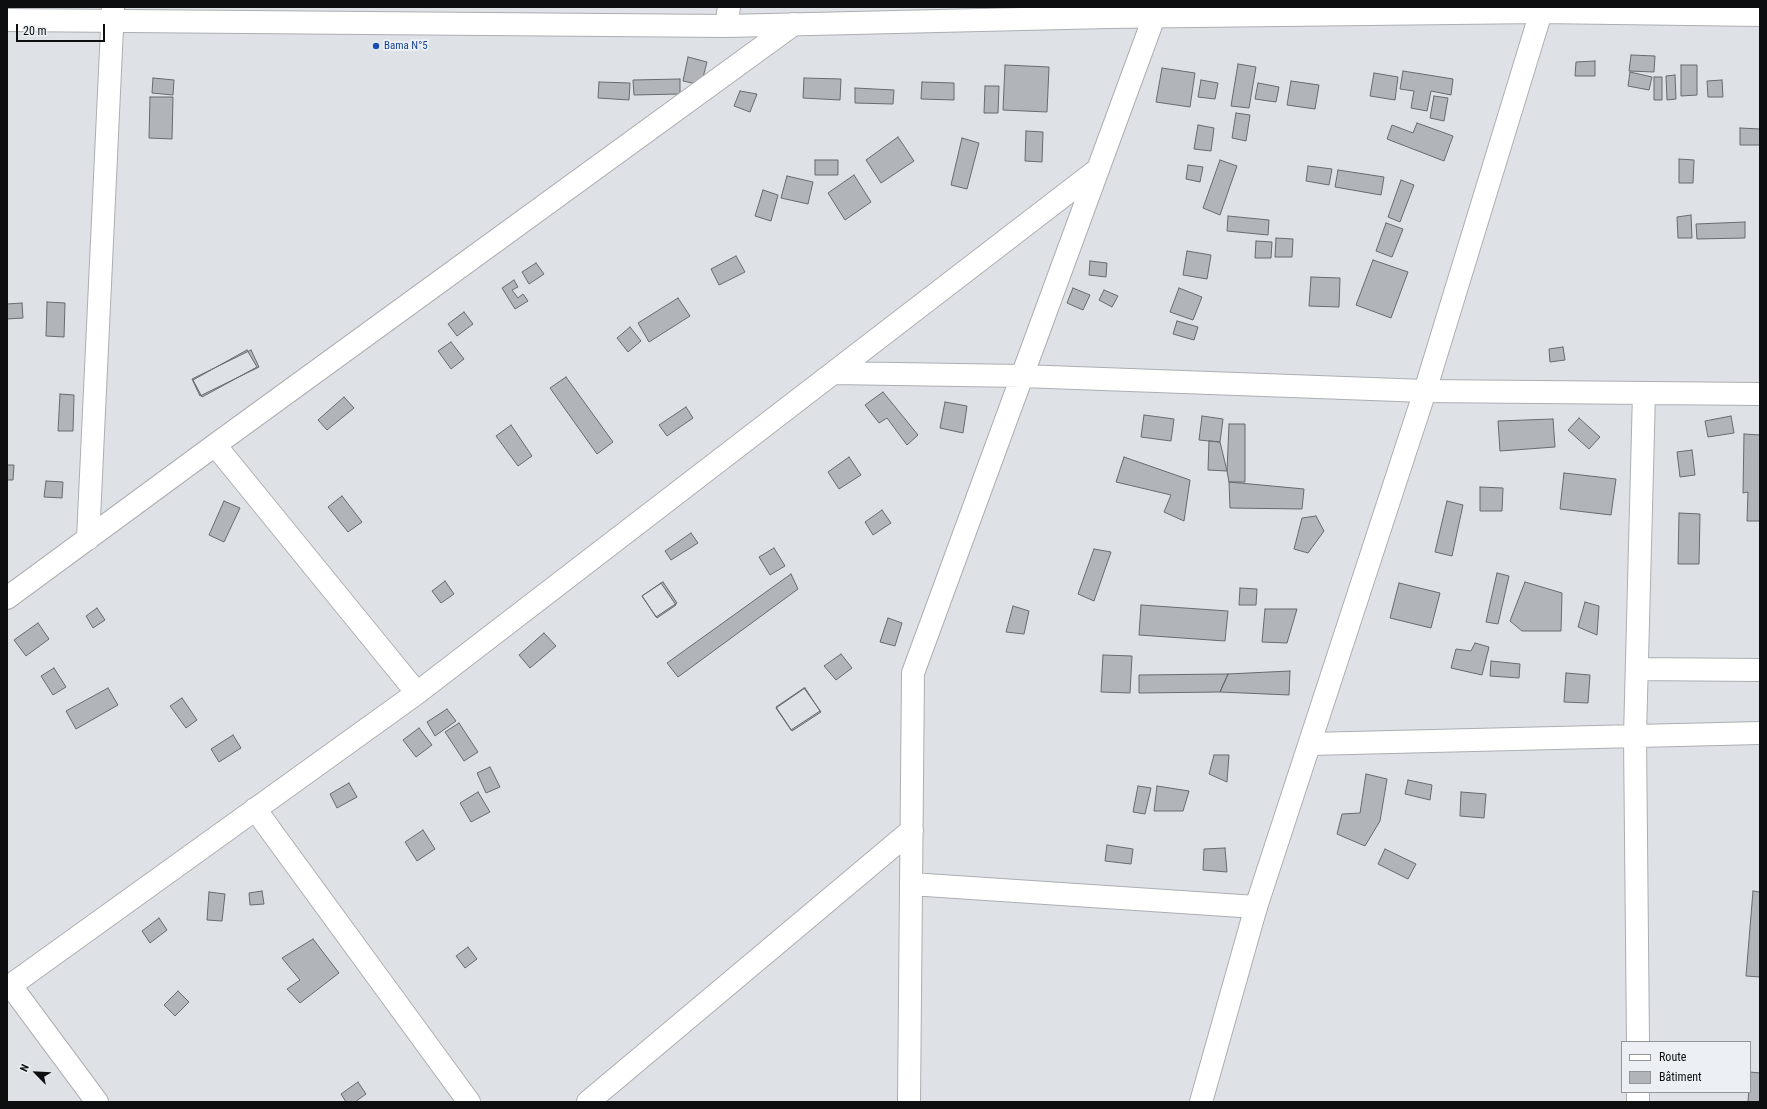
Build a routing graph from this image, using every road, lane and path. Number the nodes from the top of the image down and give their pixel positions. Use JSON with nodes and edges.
{"nodes":[{"id":1,"x":1542,"y":12,"type":"junction"},
{"id":2,"x":112,"y":14,"type":"edge"},
{"id":3,"x":1760,"y":15,"type":"edge"},
{"id":4,"x":1154,"y":16,"type":"junction"},
{"id":5,"x":728,"y":17,"type":"edge"},
{"id":6,"x":7,"y":20,"type":"edge"},
{"id":7,"x":794,"y":24,"type":"junction"},
{"id":8,"x":1097,"y":170,"type":"junction"},
{"id":9,"x":833,"y":374,"type":"junction"},
{"id":10,"x":1022,"y":376,"type":"junction"},
{"id":11,"x":1425,"y":391,"type":"junction"},
{"id":12,"x":1644,"y":393,"type":"junction"},
{"id":13,"x":1760,"y":394,"type":"edge"},
{"id":14,"x":215,"y":445,"type":"junction"},
{"id":15,"x":88,"y":538,"type":"junction"},
{"id":16,"x":7,"y":598,"type":"edge"},
{"id":17,"x":1637,"y":669,"type":"junction"},
{"id":18,"x":1760,"y":670,"type":"edge"},
{"id":19,"x":417,"y":693,"type":"junction"},
{"id":20,"x":1760,"y":733,"type":"edge"},
{"id":21,"x":1635,"y":736,"type":"junction"},
{"id":22,"x":1310,"y":744,"type":"junction"},
{"id":23,"x":255,"y":809,"type":"junction"},
{"id":24,"x":912,"y":830,"type":"junction"},
{"id":25,"x":911,"y":884,"type":"junction"},
{"id":26,"x":1256,"y":907,"type":"junction"},
{"id":27,"x":9,"y":987,"type":"edge"},
{"id":28,"x":1638,"y":1041,"type":"edge"},
{"id":29,"x":97,"y":1102,"type":"edge"},
{"id":30,"x":469,"y":1102,"type":"edge"},
{"id":31,"x":588,"y":1102,"type":"edge"},
{"id":32,"x":909,"y":1102,"type":"edge"},
{"id":33,"x":1201,"y":1102,"type":"edge"}],
"edges":[{"from":1,"to":3,"type":"street"},
{"from":1,"to":4,"type":"street"},
{"from":1,"to":11,"type":"street"},
{"from":2,"to":5,"type":"street"},
{"from":2,"to":6,"type":"street"},
{"from":2,"to":15,"type":"street"},
{"from":4,"to":7,"type":"street"},
{"from":4,"to":8,"type":"street"},
{"from":5,"to":7,"type":"street"},
{"from":7,"to":14,"type":"street"},
{"from":8,"to":9,"type":"street"},
{"from":8,"to":10,"type":"street"},
{"from":9,"to":10,"type":"street"},
{"from":9,"to":19,"type":"street"},
{"from":10,"to":11,"type":"street"},
{"from":10,"to":24,"type":"street"},
{"from":11,"to":12,"type":"street"},
{"from":11,"to":22,"type":"street"},
{"from":12,"to":13,"type":"street"},
{"from":12,"to":17,"type":"street"},
{"from":14,"to":15,"type":"street"},
{"from":14,"to":19,"type":"street"},
{"from":15,"to":16,"type":"street"},
{"from":17,"to":18,"type":"street"},
{"from":17,"to":21,"type":"street"},
{"from":19,"to":23,"type":"street"},
{"from":20,"to":21,"type":"street"},
{"from":21,"to":22,"type":"street"},
{"from":21,"to":28,"type":"street"},
{"from":22,"to":26,"type":"street"},
{"from":23,"to":27,"type":"street"},
{"from":23,"to":30,"type":"street"},
{"from":24,"to":25,"type":"street"},
{"from":24,"to":31,"type":"street"},
{"from":25,"to":26,"type":"street"},
{"from":25,"to":32,"type":"street"},
{"from":26,"to":33,"type":"street"},
{"from":27,"to":29,"type":"street"}]}
